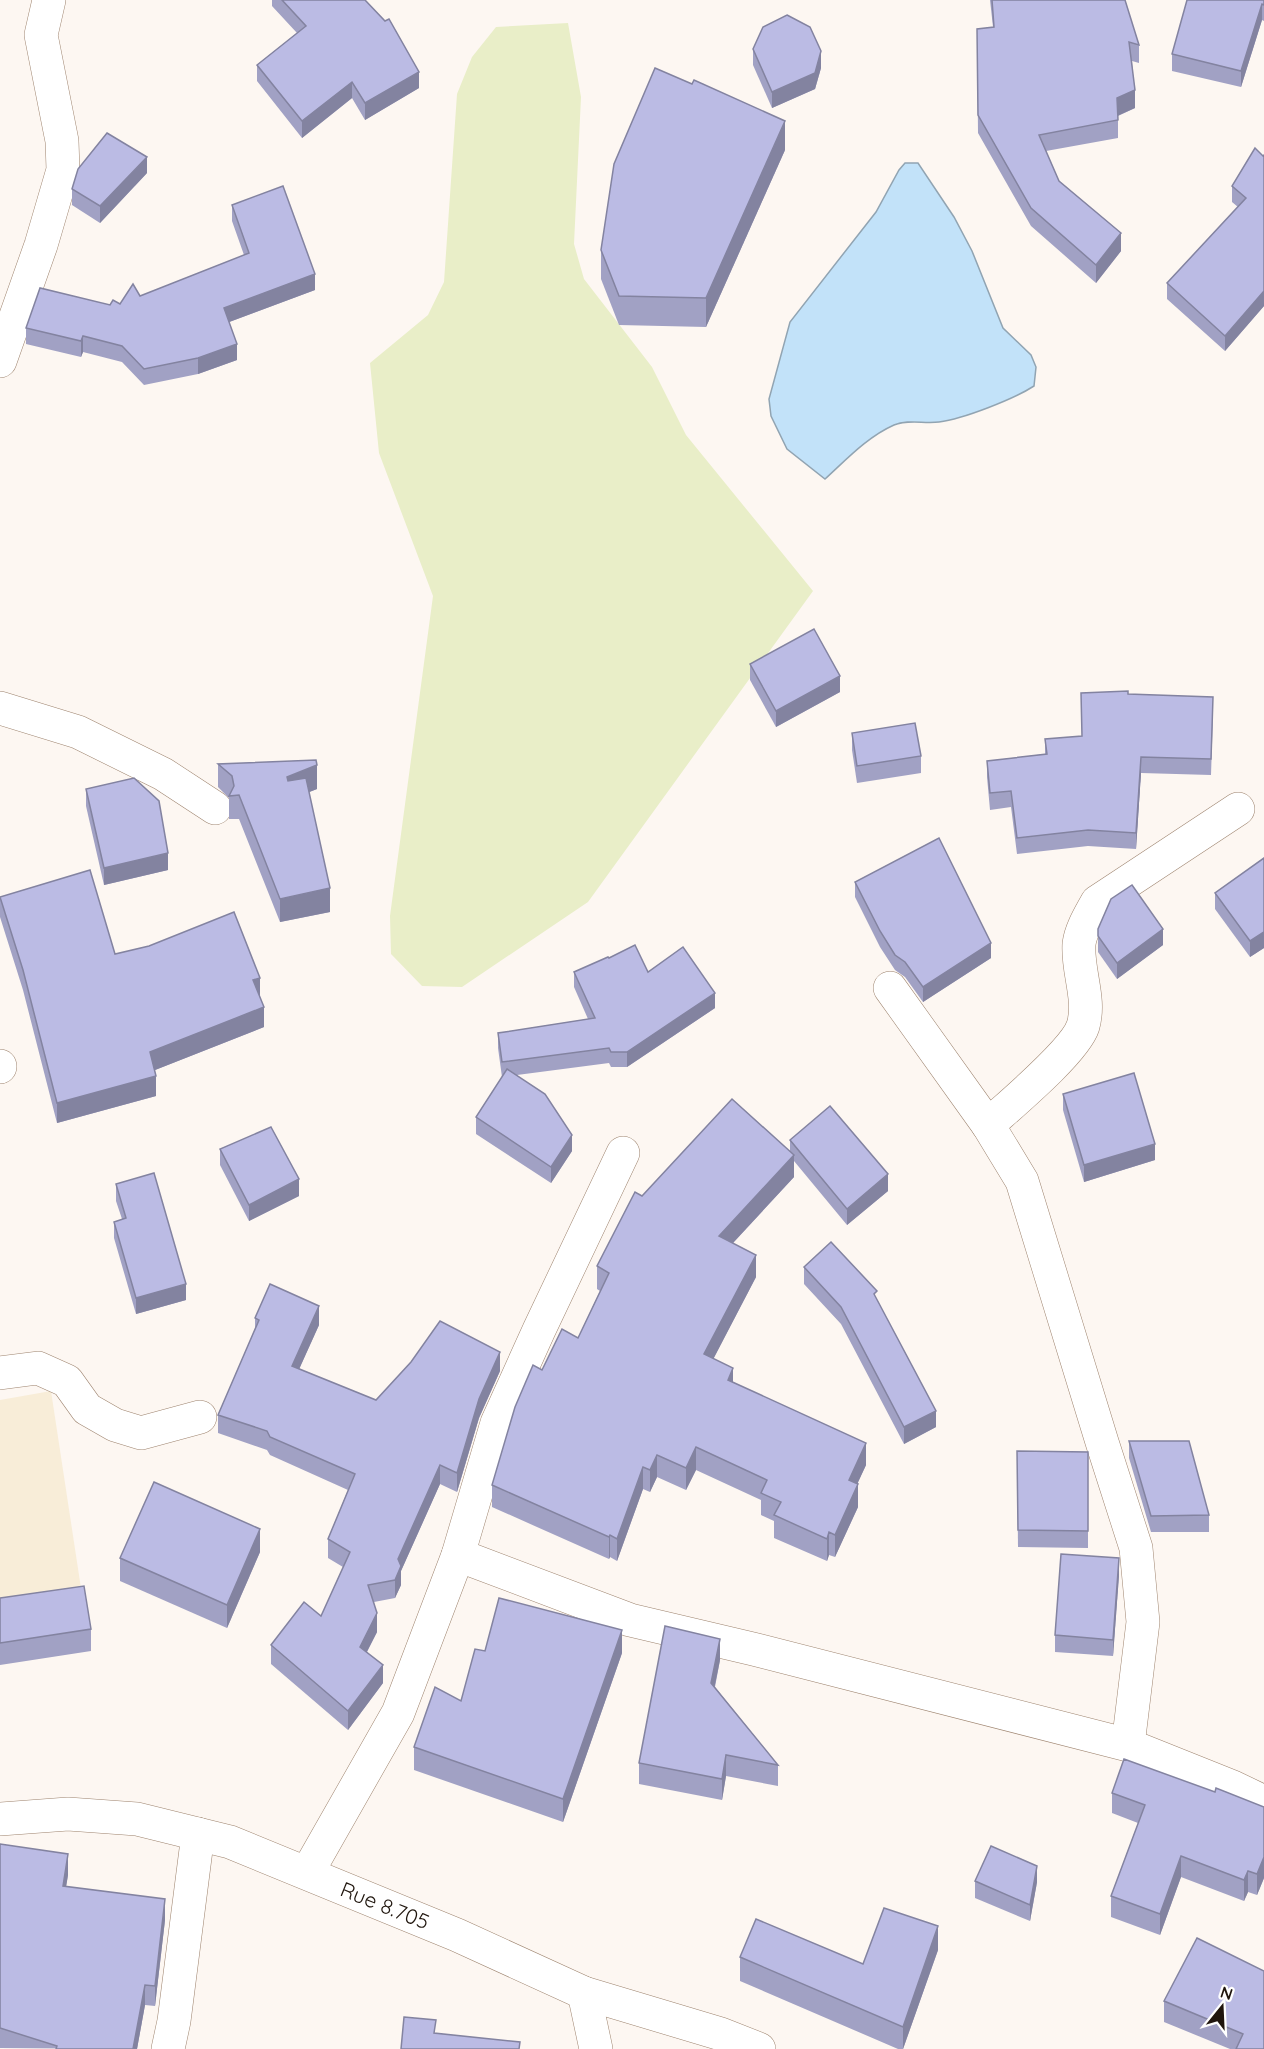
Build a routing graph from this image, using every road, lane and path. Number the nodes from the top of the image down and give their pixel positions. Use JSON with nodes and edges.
{"nodes":[{"id":1,"x":49,"y":0,"type":"edge"},
{"id":2,"x":0,"y":361,"type":"edge"},
{"id":3,"x":0,"y":708,"type":"edge"},
{"id":4,"x":215,"y":808,"type":"dead end"},
{"id":5,"x":1238,"y":809,"type":"dead end"},
{"id":6,"x":890,"y":988,"type":"dead end"},
{"id":7,"x":988,"y":1125,"type":"junction"},
{"id":8,"x":623,"y":1153,"type":"dead end"},
{"id":9,"x":0,"y":1373,"type":"edge"},
{"id":10,"x":200,"y":1418,"type":"dead end"},
{"id":11,"x":458,"y":1555,"type":"junction"},
{"id":12,"x":1128,"y":1745,"type":"junction"},
{"id":13,"x":1264,"y":1802,"type":"edge"},
{"id":14,"x":0,"y":1818,"type":"edge"},
{"id":15,"x":198,"y":1834,"type":"junction"},
{"id":16,"x":307,"y":1873,"type":"junction"},
{"id":17,"x":584,"y":1993,"type":"junction"},
{"id":18,"x":168,"y":2049,"type":"edge"},
{"id":19,"x":596,"y":2049,"type":"edge"},
{"id":20,"x":759,"y":2049,"type":"edge"}],
"edges":[{"from":1,"to":2,"type":"street"},
{"from":3,"to":4,"type":"street"},
{"from":5,"to":7,"type":"street"},
{"from":6,"to":7,"type":"street"},
{"from":7,"to":12,"type":"street"},
{"from":8,"to":11,"type":"street"},
{"from":9,"to":10,"type":"street"},
{"from":11,"to":12,"type":"street"},
{"from":11,"to":16,"type":"street"},
{"from":12,"to":13,"type":"street"},
{"from":14,"to":15,"type":"street","name":"Rue 8.705"},
{"from":15,"to":16,"type":"street","name":"Rue 8.705"},
{"from":15,"to":18,"type":"street"},
{"from":16,"to":17,"type":"street","name":"Rue 8.705"},
{"from":17,"to":19,"type":"street"},
{"from":17,"to":20,"type":"street","name":"Rue 8.705"}]}
